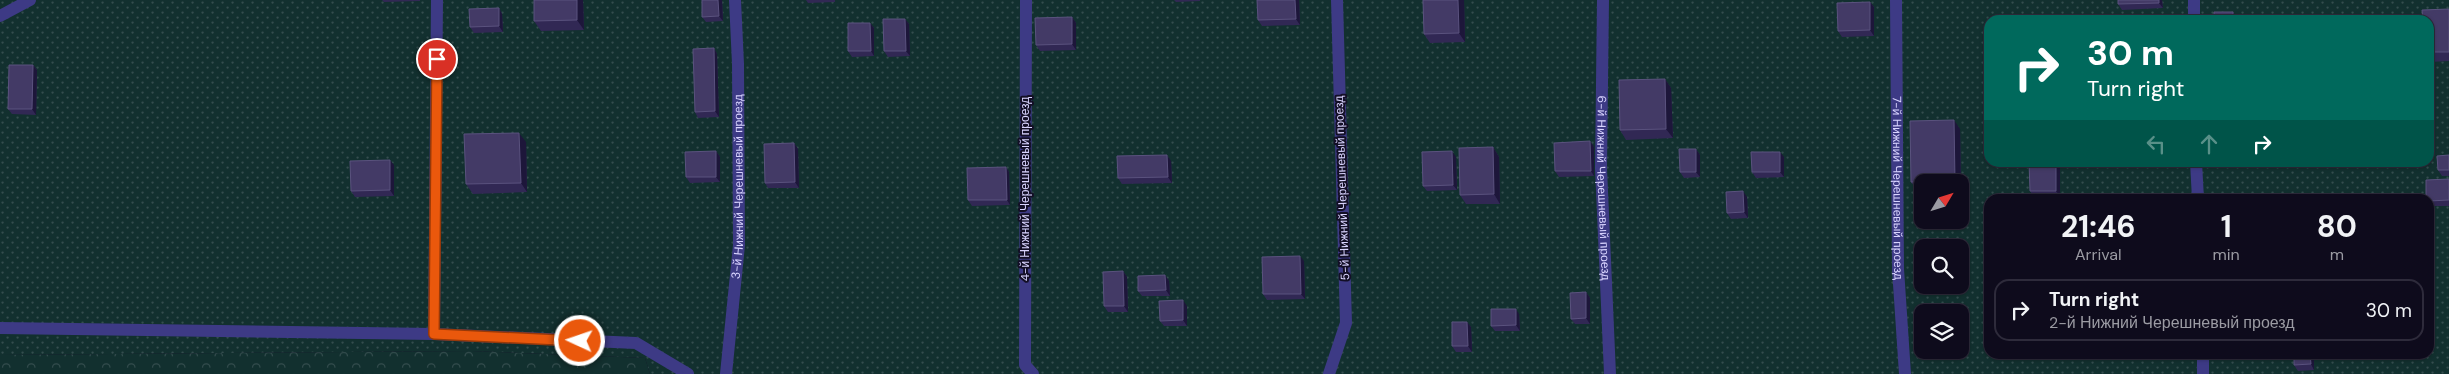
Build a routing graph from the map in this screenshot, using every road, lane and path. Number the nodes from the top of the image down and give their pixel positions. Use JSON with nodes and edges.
{"nodes":[{"id":1,"x":30,"y":0,"type":"edge"},
{"id":2,"x":437,"y":0,"type":"edge"},
{"id":3,"x":735,"y":0,"type":"edge"},
{"id":4,"x":1026,"y":0,"type":"edge"},
{"id":5,"x":1337,"y":0,"type":"edge"},
{"id":6,"x":1604,"y":0,"type":"edge"},
{"id":7,"x":1896,"y":0,"type":"edge"},
{"id":8,"x":2194,"y":0,"type":"edge"},
{"id":9,"x":2194,"y":15,"type":"edge"},
{"id":10,"x":0,"y":16,"type":"edge"},
{"id":11,"x":2196,"y":167,"type":"edge"},
{"id":12,"x":2198,"y":194,"type":"edge"},
{"id":13,"x":0,"y":328,"type":"edge"},
{"id":14,"x":434,"y":334,"type":"junction"},
{"id":15,"x":2203,"y":359,"type":"edge"},
{"id":16,"x":688,"y":374,"type":"edge"},
{"id":17,"x":726,"y":374,"type":"edge"},
{"id":18,"x":1033,"y":374,"type":"edge"},
{"id":19,"x":1329,"y":374,"type":"edge"},
{"id":20,"x":1610,"y":374,"type":"edge"},
{"id":21,"x":1905,"y":374,"type":"edge"},
{"id":22,"x":2203,"y":374,"type":"edge"}],
"edges":[{"from":1,"to":10,"type":"lane"},
{"from":2,"to":14,"type":"lane"},
{"from":3,"to":17,"type":"lane","name":"3-й Нижний Черешневый проезд"},
{"from":4,"to":18,"type":"lane","name":"4-й Нижний Черешневый проезд"},
{"from":5,"to":19,"type":"lane","name":"5-й Нижний Черешневый проезд"},
{"from":6,"to":20,"type":"lane","name":"6-й Нижний Черешневый проезд"},
{"from":7,"to":21,"type":"lane","name":"7-й Нижний Черешневый проезд"},
{"from":8,"to":9,"type":"lane"},
{"from":11,"to":12,"type":"lane"},
{"from":13,"to":14,"type":"lane"},
{"from":14,"to":16,"type":"lane"},
{"from":15,"to":22,"type":"lane"}]}
